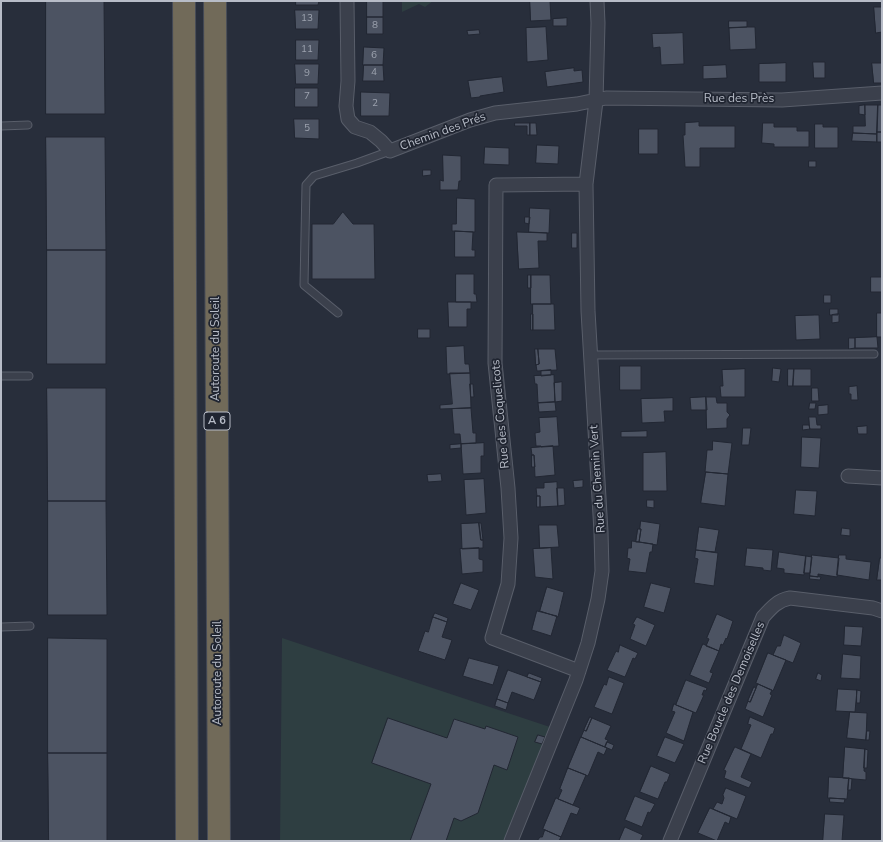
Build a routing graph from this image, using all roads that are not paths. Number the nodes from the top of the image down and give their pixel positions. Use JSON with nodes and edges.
{"nodes":[{"id":1,"x":184,"y":1,"type":"edge"},
{"id":2,"x":215,"y":1,"type":"edge"},
{"id":3,"x":347,"y":1,"type":"edge"},
{"id":4,"x":597,"y":1,"type":"edge"},
{"id":5,"x":882,"y":93,"type":"edge"},
{"id":6,"x":596,"y":101,"type":"junction"},
{"id":7,"x":28,"y":125,"type":"dead end"},
{"id":8,"x":1,"y":126,"type":"edge"},
{"id":9,"x":390,"y":151,"type":"junction"},
{"id":10,"x":586,"y":184,"type":"junction"},
{"id":11,"x":338,"y":314,"type":"dead end"},
{"id":12,"x":874,"y":354,"type":"dead end"},
{"id":13,"x":590,"y":355,"type":"junction"},
{"id":14,"x":1,"y":376,"type":"edge"},
{"id":15,"x":29,"y":376,"type":"dead end"},
{"id":16,"x":848,"y":476,"type":"dead end"},
{"id":17,"x":882,"y":478,"type":"edge"},
{"id":18,"x":882,"y":611,"type":"edge"},
{"id":19,"x":30,"y":626,"type":"dead end"},
{"id":20,"x":1,"y":627,"type":"edge"},
{"id":21,"x":579,"y":671,"type":"junction"},
{"id":22,"x":187,"y":841,"type":"edge"},
{"id":23,"x":219,"y":841,"type":"edge"},
{"id":24,"x":511,"y":841,"type":"edge"},
{"id":25,"x":670,"y":841,"type":"edge"}],
"edges":[{"from":1,"to":22,"type":"highway"},
{"from":2,"to":23,"type":"highway","name":"Autoroute du Soleil","number":"A 6"},
{"from":3,"to":9,"type":"street","name":"Chemin des Prés"},
{"from":4,"to":6,"type":"street","name":"Rue du Chemin Vert"},
{"from":5,"to":6,"type":"street","name":"Rue des Près"},
{"from":6,"to":9,"type":"street","name":"Chemin des Prés"},
{"from":6,"to":10,"type":"street","name":"Rue du Chemin Vert"},
{"from":7,"to":8,"type":"lane"},
{"from":9,"to":11,"type":"lane"},
{"from":10,"to":13,"type":"street","name":"Rue du Chemin Vert"},
{"from":10,"to":21,"type":"street","name":"Rue des Coquelicots"},
{"from":12,"to":13,"type":"lane"},
{"from":13,"to":21,"type":"street","name":"Rue du Chemin Vert"},
{"from":14,"to":15,"type":"lane"},
{"from":16,"to":17,"type":"street"},
{"from":18,"to":25,"type":"street","name":"Rue Boucle des Demoiselles"},
{"from":19,"to":20,"type":"lane"},
{"from":21,"to":24,"type":"street","name":"Rue du Chemin Vert"}]}
